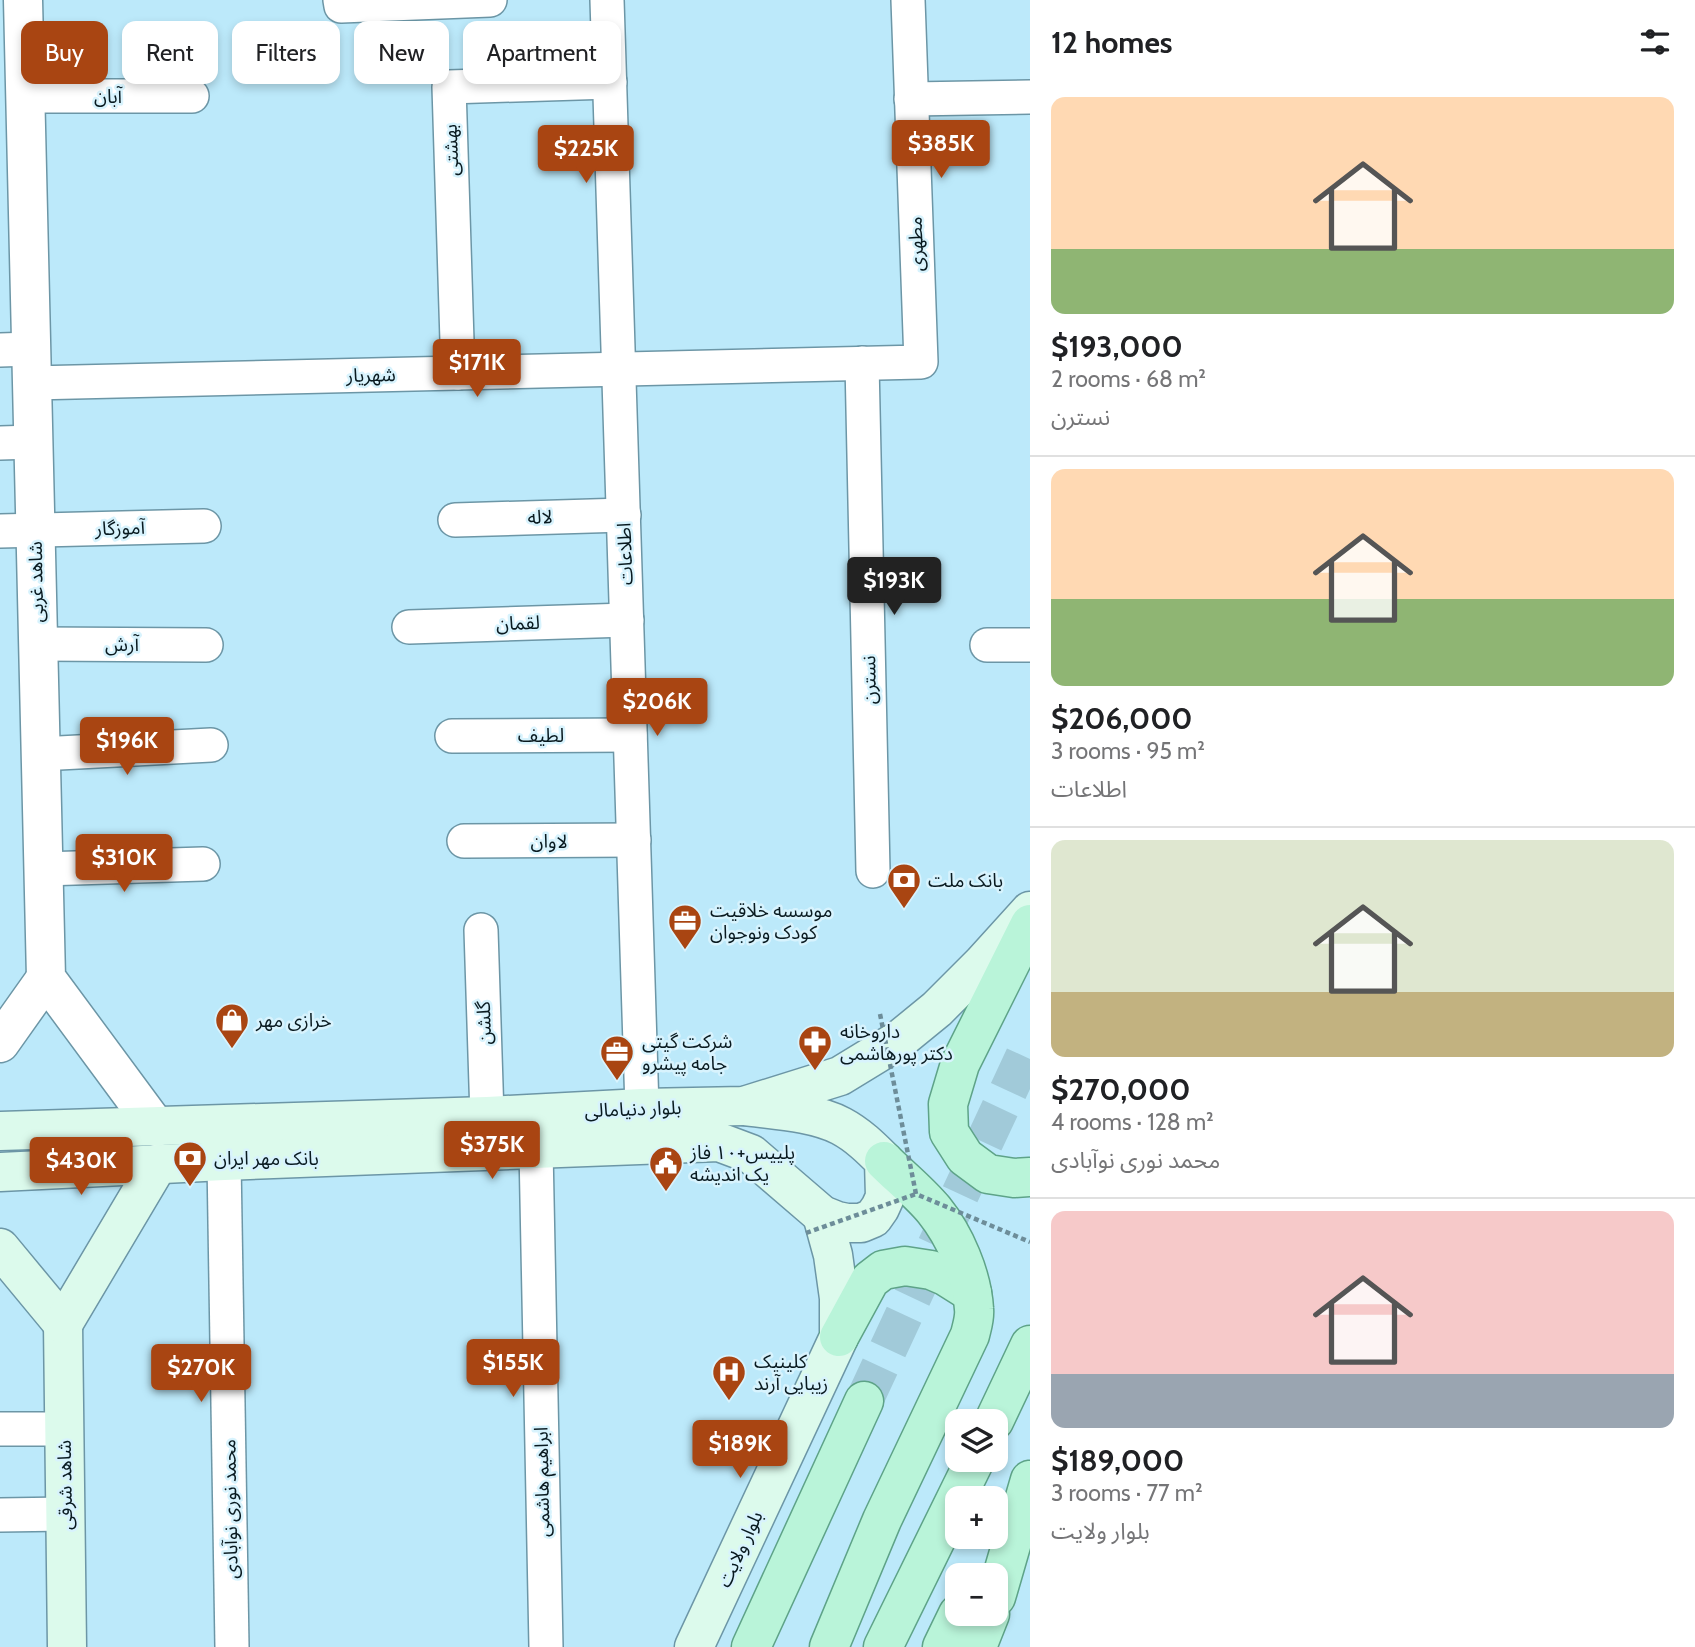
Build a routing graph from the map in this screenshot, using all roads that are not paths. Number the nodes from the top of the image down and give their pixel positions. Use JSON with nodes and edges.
{"nodes":[{"id":1,"x":23,"y":0,"type":"edge"},
{"id":2,"x":340,"y":0,"type":"edge"},
{"id":3,"x":490,"y":0,"type":"edge"},
{"id":4,"x":607,"y":0,"type":"edge"},
{"id":5,"x":908,"y":0,"type":"edge"},
{"id":6,"x":608,"y":21,"type":"edge"},
{"id":7,"x":546,"y":84,"type":"edge"},
{"id":8,"x":610,"y":84,"type":"edge"},
{"id":9,"x":192,"y":96,"type":"dead end"},
{"id":10,"x":1030,"y":97,"type":"edge"},
{"id":11,"x":911,"y":99,"type":"junction"},
{"id":12,"x":17,"y":119,"type":"edge"},
{"id":13,"x":21,"y":361,"type":"edge"},
{"id":14,"x":920,"y":362,"type":"joint"},
{"id":15,"x":862,"y":363,"type":"junction"},
{"id":16,"x":619,"y":369,"type":"junction"},
{"id":17,"x":458,"y":373,"type":"junction"},
{"id":18,"x":16,"y":442,"type":"edge"},
{"id":19,"x":624,"y":515,"type":"junction"},
{"id":20,"x":455,"y":520,"type":"dead end"},
{"id":21,"x":204,"y":526,"type":"dead end"},
{"id":22,"x":18,"y":531,"type":"edge"},
{"id":23,"x":627,"y":620,"type":"junction"},
{"id":24,"x":409,"y":627,"type":"dead end"},
{"id":25,"x":38,"y":644,"type":"junction"},
{"id":26,"x":206,"y":645,"type":"dead end"},
{"id":27,"x":987,"y":645,"type":"dead end"},
{"id":28,"x":1030,"y":645,"type":"edge"},
{"id":29,"x":630,"y":735,"type":"junction"},
{"id":30,"x":452,"y":736,"type":"dead end"},
{"id":31,"x":211,"y":746,"type":"dead end"},
{"id":32,"x":40,"y":754,"type":"junction"},
{"id":33,"x":634,"y":840,"type":"junction"},
{"id":34,"x":464,"y":841,"type":"dead end"},
{"id":35,"x":203,"y":864,"type":"dead end"},
{"id":36,"x":43,"y":869,"type":"junction"},
{"id":37,"x":873,"y":871,"type":"dead end"},
{"id":38,"x":1030,"y":911,"type":"edge"},
{"id":39,"x":1030,"y":924,"type":"edge"},
{"id":40,"x":481,"y":930,"type":"dead end"},
{"id":41,"x":46,"y":978,"type":"junction"},
{"id":42,"x":0,"y":1043,"type":"edge"},
{"id":43,"x":744,"y":1106,"type":"junction"},
{"id":44,"x":642,"y":1108,"type":"junction"},
{"id":45,"x":487,"y":1116,"type":"junction"},
{"id":46,"x":0,"y":1131,"type":"edge"},
{"id":47,"x":157,"y":1145,"type":"junction"},
{"id":48,"x":536,"y":1149,"type":"junction"},
{"id":49,"x":224,"y":1161,"type":"junction"},
{"id":50,"x":884,"y":1161,"type":"junction"},
{"id":51,"x":0,"y":1172,"type":"edge"},
{"id":52,"x":1030,"y":1177,"type":"edge"},
{"id":53,"x":814,"y":1224,"type":"junction"},
{"id":54,"x":0,"y":1248,"type":"edge"},
{"id":55,"x":972,"y":1293,"type":"junction"},
{"id":56,"x":63,"y":1324,"type":"junction"},
{"id":57,"x":839,"y":1337,"type":"junction"},
{"id":58,"x":1030,"y":1345,"type":"edge"},
{"id":59,"x":864,"y":1401,"type":"tunnel mouth"},
{"id":60,"x":1000,"y":1409,"type":"edge"},
{"id":61,"x":0,"y":1429,"type":"edge"},
{"id":62,"x":64,"y":1429,"type":"junction"},
{"id":63,"x":1030,"y":1466,"type":"edge"},
{"id":64,"x":969,"y":1472,"type":"edge"},
{"id":65,"x":1030,"y":1480,"type":"edge"},
{"id":66,"x":66,"y":1514,"type":"junction"},
{"id":67,"x":0,"y":1515,"type":"edge"},
{"id":68,"x":984,"y":1563,"type":"edge"},
{"id":69,"x":1006,"y":1563,"type":"edge"},
{"id":70,"x":952,"y":1626,"type":"edge"},
{"id":71,"x":985,"y":1626,"type":"edge"},
{"id":72,"x":892,"y":1638,"type":"edge"},
{"id":73,"x":67,"y":1647,"type":"edge"},
{"id":74,"x":232,"y":1647,"type":"edge"},
{"id":75,"x":546,"y":1647,"type":"edge"},
{"id":76,"x":694,"y":1647,"type":"edge"},
{"id":77,"x":751,"y":1647,"type":"edge"},
{"id":78,"x":829,"y":1647,"type":"edge"},
{"id":79,"x":942,"y":1647,"type":"edge"},
{"id":80,"x":977,"y":1647,"type":"edge"}],
"edges":[{"from":1,"to":12,"type":"street","name":"شاهد غربی"},
{"from":2,"to":3,"type":"street"},
{"from":4,"to":6,"type":"street","name":"اطلاعات"},
{"from":5,"to":11,"type":"street","name":"مطهری"},
{"from":7,"to":17,"type":"street","name":"بهشتی"},
{"from":8,"to":16,"type":"street","name":"اطلاعات"},
{"from":9,"to":12,"type":"street","name":"آبان"},
{"from":10,"to":11,"type":"street"},
{"from":11,"to":14,"type":"street","name":"مطهری"},
{"from":12,"to":13,"type":"street","name":"شاهد غربی"},
{"from":13,"to":17,"type":"street","name":"شهریار"},
{"from":13,"to":18,"type":"street","name":"شاهد غربی"},
{"from":14,"to":15,"type":"street","name":"شهریار"},
{"from":15,"to":16,"type":"street","name":"شهریار"},
{"from":15,"to":37,"type":"street","name":"نسترن"},
{"from":16,"to":17,"type":"street","name":"شهریار"},
{"from":16,"to":19,"type":"street","name":"اطلاعات"},
{"from":18,"to":22,"type":"street","name":"شاهد غربی"},
{"from":19,"to":20,"type":"street","name":"لاله"},
{"from":19,"to":23,"type":"street","name":"اطلاعات"},
{"from":21,"to":22,"type":"street","name":"آموزگار"},
{"from":22,"to":25,"type":"street","name":"شاهد غربی"},
{"from":23,"to":24,"type":"street","name":"لقمان"},
{"from":23,"to":29,"type":"street","name":"اطلاعات"},
{"from":25,"to":26,"type":"street","name":"آرش"},
{"from":25,"to":32,"type":"street","name":"شاهد غربی"},
{"from":27,"to":28,"type":"street"},
{"from":29,"to":30,"type":"street","name":"لطیف"},
{"from":29,"to":33,"type":"street","name":"اطلاعات"},
{"from":31,"to":32,"type":"street"},
{"from":32,"to":36,"type":"street","name":"شاهد غربی"},
{"from":33,"to":34,"type":"street","name":"لاوان"},
{"from":33,"to":44,"type":"street","name":"اطلاعات"},
{"from":35,"to":36,"type":"street"},
{"from":36,"to":41,"type":"street","name":"شاهد غربی"},
{"from":38,"to":43,"type":"main road","name":"بلوار دنیامالی"},
{"from":39,"to":52,"type":"main road"},
{"from":40,"to":45,"type":"street","name":"گلشن"},
{"from":41,"to":42,"type":"street"},
{"from":41,"to":47,"type":"street"},
{"from":43,"to":44,"type":"main road","name":"بلوار دنیامالی"},
{"from":43,"to":50,"type":"main road"},
{"from":44,"to":45,"type":"main road","name":"بلوار دنیامالی"},
{"from":45,"to":47,"type":"main road","name":"بلوار دنیامالی"},
{"from":46,"to":47,"type":"main road","name":"بلوار دنیامالی"},
{"from":47,"to":49,"type":"main road","name":"بلوار دنیامالی"},
{"from":47,"to":51,"type":"main road","name":"بلوار دنیامالی"},
{"from":47,"to":56,"type":"main road"},
{"from":48,"to":49,"type":"main road","name":"بلوار دنیامالی"},
{"from":48,"to":53,"type":"main road","name":"بلوار دنیامالی"},
{"from":48,"to":75,"type":"street","name":"ابراهیم هاشمی"},
{"from":49,"to":74,"type":"street","name":"محمد نوری نوآبادی"},
{"from":50,"to":53,"type":"main road"},
{"from":50,"to":55,"type":"main road"},
{"from":53,"to":57,"type":"main road"},
{"from":54,"to":56,"type":"main road"},
{"from":55,"to":57,"type":"main road"},
{"from":55,"to":78,"type":"main road"},
{"from":56,"to":62,"type":"main road","name":"شاهد شرقی"},
{"from":57,"to":76,"type":"main road","name":"بلوار ولایت"},
{"from":58,"to":60,"type":"main road"},
{"from":59,"to":77,"type":"main road"},
{"from":61,"to":62,"type":"street"},
{"from":62,"to":66,"type":"main road","name":"شاهد شرقی"},
{"from":63,"to":68,"type":"main road"},
{"from":64,"to":72,"type":"main road"},
{"from":65,"to":69,"type":"main road"},
{"from":66,"to":67,"type":"street"},
{"from":66,"to":73,"type":"main road","name":"شاهد شرقی"},
{"from":70,"to":79,"type":"main road"},
{"from":71,"to":80,"type":"main road"}]}
